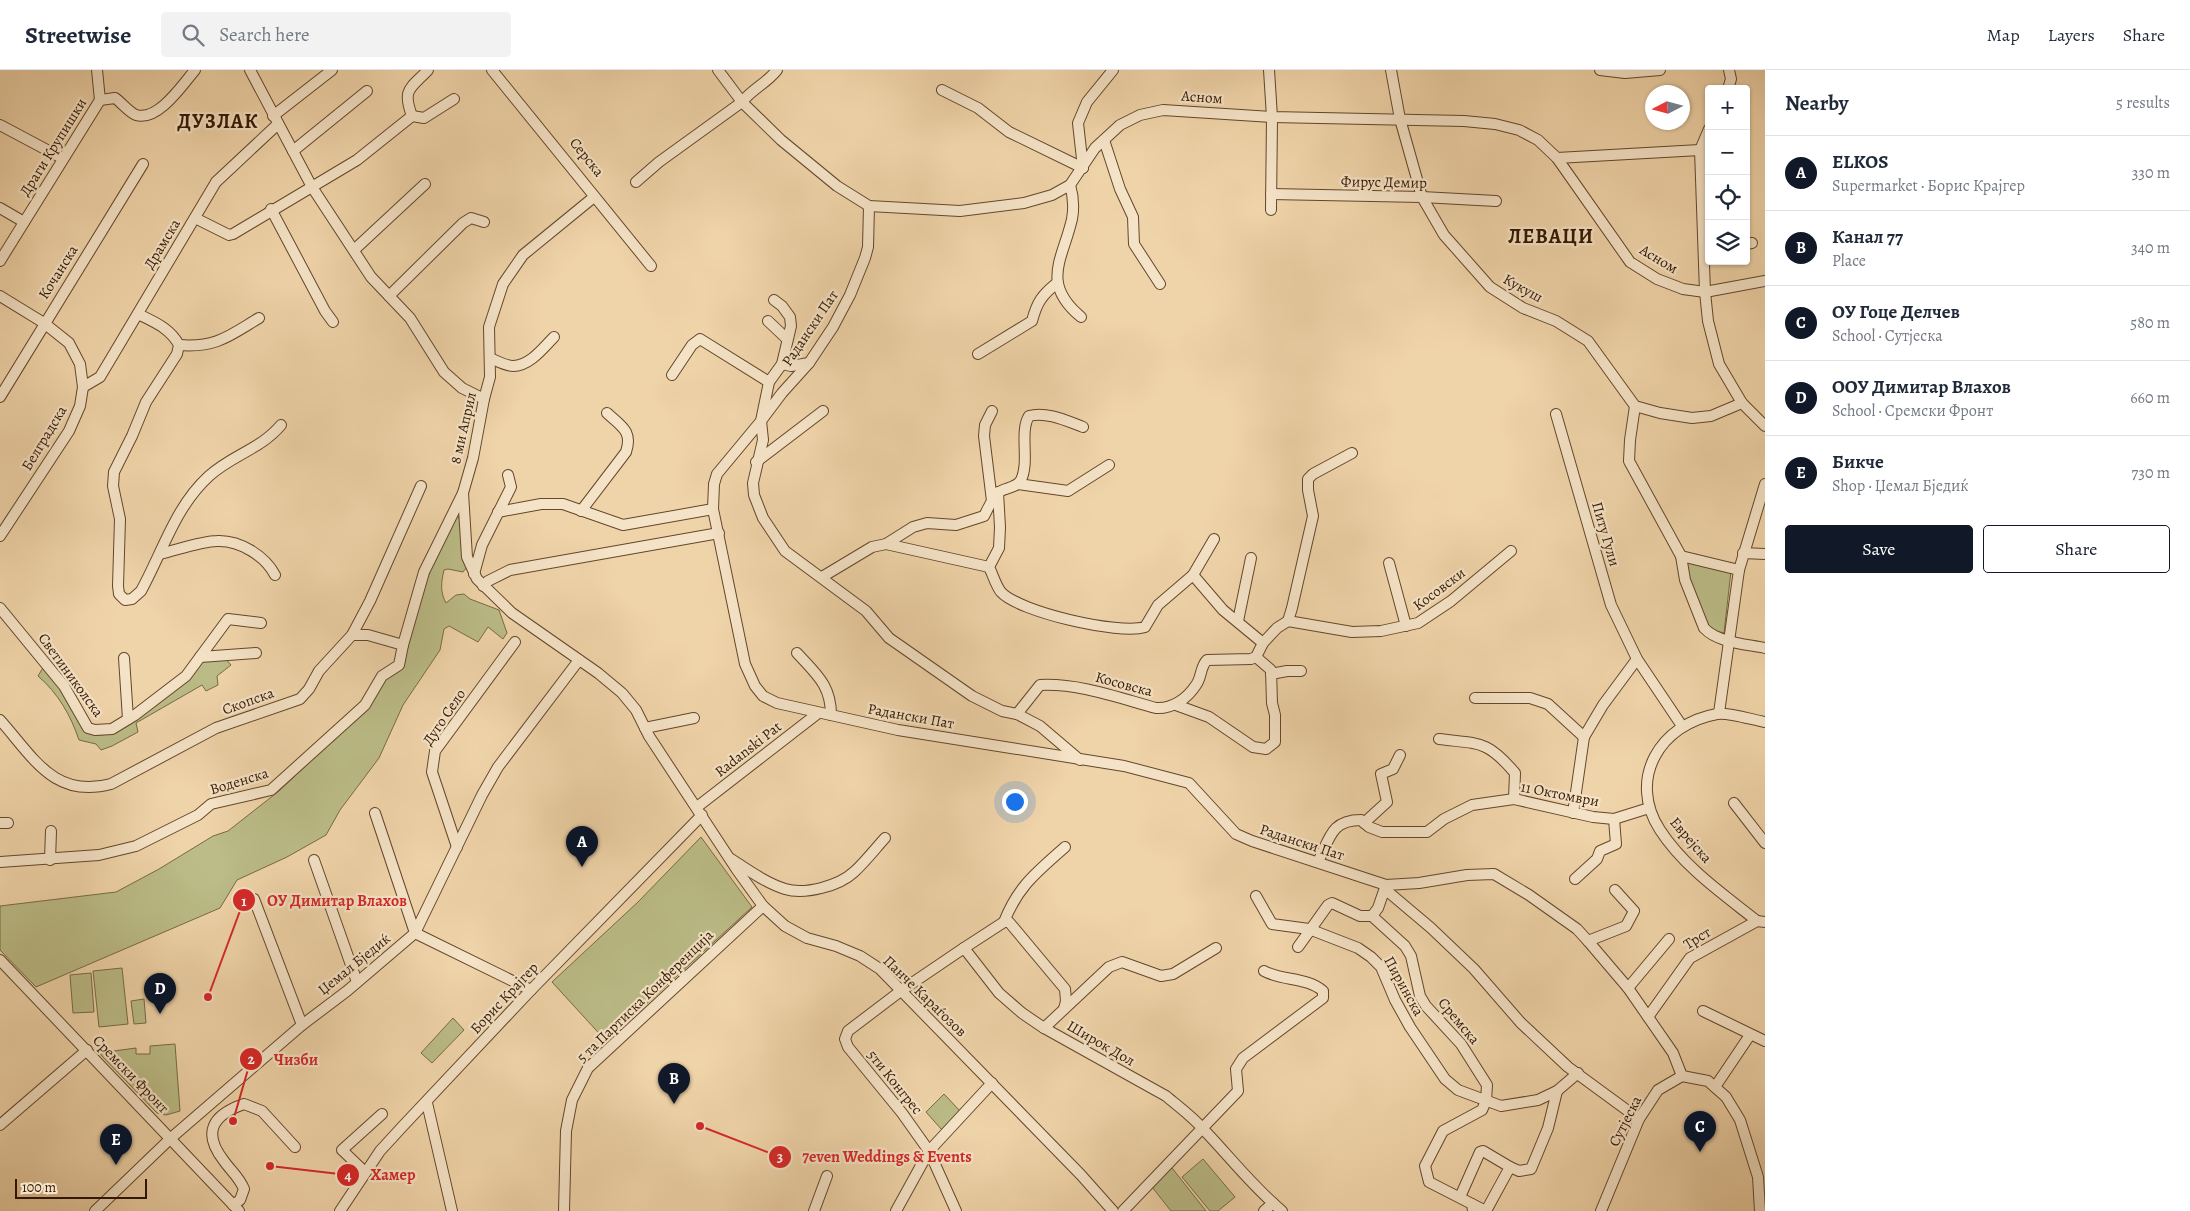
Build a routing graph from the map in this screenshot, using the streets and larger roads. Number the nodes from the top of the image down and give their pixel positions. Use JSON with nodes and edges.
{"nodes":[{"id":1,"x":97,"y":70,"type":"edge"},
{"id":2,"x":195,"y":70,"type":"edge"},
{"id":3,"x":250,"y":70,"type":"edge"},
{"id":4,"x":332,"y":70,"type":"edge"},
{"id":5,"x":428,"y":70,"type":"edge"},
{"id":6,"x":492,"y":70,"type":"edge"},
{"id":7,"x":497,"y":70,"type":"edge"},
{"id":8,"x":718,"y":70,"type":"edge"},
{"id":9,"x":777,"y":70,"type":"edge"},
{"id":10,"x":1113,"y":70,"type":"edge"},
{"id":11,"x":1269,"y":70,"type":"edge"},
{"id":12,"x":1390,"y":70,"type":"edge"},
{"id":13,"x":1600,"y":70,"type":"edge"},
{"id":14,"x":1660,"y":70,"type":"edge"},
{"id":15,"x":1729,"y":70,"type":"edge"},
{"id":16,"x":1729,"y":85,"type":"edge"},
{"id":17,"x":942,"y":90,"type":"dead end"},
{"id":18,"x":367,"y":91,"type":"dead end"},
{"id":19,"x":100,"y":100,"type":"junction"},
{"id":20,"x":454,"y":100,"type":"dead end"},
{"id":21,"x":742,"y":102,"type":"junction"},
{"id":22,"x":412,"y":116,"type":"junction"},
{"id":23,"x":1272,"y":117,"type":"junction"},
{"id":24,"x":1400,"y":119,"type":"junction"},
{"id":25,"x":276,"y":120,"type":"junction"},
{"id":26,"x":0,"y":125,"type":"edge"},
{"id":27,"x":1709,"y":130,"type":"edge"},
{"id":28,"x":1104,"y":140,"type":"junction"},
{"id":29,"x":293,"y":150,"type":"junction"},
{"id":30,"x":1700,"y":150,"type":"junction"},
{"id":31,"x":62,"y":158,"type":"junction"},
{"id":32,"x":1557,"y":158,"type":"junction"},
{"id":33,"x":143,"y":164,"type":"dead end"},
{"id":34,"x":1083,"y":168,"type":"junction"},
{"id":35,"x":636,"y":182,"type":"dead end"},
{"id":36,"x":425,"y":184,"type":"dead end"},
{"id":37,"x":1070,"y":184,"type":"junction"},
{"id":38,"x":312,"y":188,"type":"junction"},
{"id":39,"x":1272,"y":194,"type":"junction"},
{"id":40,"x":594,"y":197,"type":"junction"},
{"id":41,"x":1422,"y":197,"type":"junction"},
{"id":42,"x":1496,"y":201,"type":"dead end"},
{"id":43,"x":869,"y":206,"type":"junction"},
{"id":44,"x":0,"y":208,"type":"edge"},
{"id":45,"x":271,"y":210,"type":"junction"},
{"id":46,"x":1272,"y":210,"type":"dead end"},
{"id":47,"x":195,"y":218,"type":"junction"},
{"id":48,"x":24,"y":222,"type":"junction"},
{"id":49,"x":484,"y":222,"type":"dead end"},
{"id":50,"x":1705,"y":235,"type":"edge"},
{"id":51,"x":354,"y":250,"type":"junction"},
{"id":52,"x":0,"y":261,"type":"edge"},
{"id":53,"x":1706,"y":265,"type":"edge"},
{"id":54,"x":1765,"y":281,"type":"edge"},
{"id":55,"x":1057,"y":283,"type":"junction"},
{"id":56,"x":1160,"y":284,"type":"dead end"},
{"id":57,"x":1705,"y":292,"type":"junction"},
{"id":58,"x":0,"y":296,"type":"edge"},
{"id":59,"x":389,"y":296,"type":"junction"},
{"id":60,"x":774,"y":300,"type":"dead end"},
{"id":61,"x":138,"y":314,"type":"junction"},
{"id":62,"x":1081,"y":317,"type":"dead end"},
{"id":63,"x":259,"y":318,"type":"dead end"},
{"id":64,"x":768,"y":321,"type":"dead end"},
{"id":65,"x":332,"y":322,"type":"dead end"},
{"id":66,"x":44,"y":323,"type":"junction"},
{"id":67,"x":554,"y":337,"type":"dead end"},
{"id":68,"x":787,"y":339,"type":"junction"},
{"id":69,"x":179,"y":346,"type":"junction"},
{"id":70,"x":978,"y":354,"type":"dead end"},
{"id":71,"x":490,"y":358,"type":"junction"},
{"id":72,"x":809,"y":362,"type":"junction"},
{"id":73,"x":782,"y":364,"type":"junction"},
{"id":74,"x":672,"y":375,"type":"dead end"},
{"id":75,"x":769,"y":382,"type":"junction"},
{"id":76,"x":83,"y":387,"type":"junction"},
{"id":77,"x":0,"y":397,"type":"edge"},
{"id":78,"x":484,"y":399,"type":"junction"},
{"id":79,"x":1742,"y":403,"type":"junction"},
{"id":80,"x":1635,"y":406,"type":"junction"},
{"id":81,"x":823,"y":411,"type":"dead end"},
{"id":82,"x":992,"y":411,"type":"dead end"},
{"id":83,"x":607,"y":412,"type":"dead end"},
{"id":84,"x":1556,"y":414,"type":"dead end"},
{"id":85,"x":761,"y":421,"type":"junction"},
{"id":86,"x":281,"y":425,"type":"dead end"},
{"id":87,"x":1765,"y":426,"type":"edge"},
{"id":88,"x":1083,"y":427,"type":"dead end"},
{"id":89,"x":1352,"y":453,"type":"dead end"},
{"id":90,"x":756,"y":462,"type":"junction"},
{"id":91,"x":1110,"y":465,"type":"dead end"},
{"id":92,"x":508,"y":475,"type":"dead end"},
{"id":93,"x":1018,"y":484,"type":"junction"},
{"id":94,"x":1765,"y":484,"type":"edge"},
{"id":95,"x":421,"y":486,"type":"dead end"},
{"id":96,"x":998,"y":492,"type":"junction"},
{"id":97,"x":462,"y":493,"type":"junction"},
{"id":98,"x":992,"y":502,"type":"junction"},
{"id":99,"x":713,"y":508,"type":"junction"},
{"id":100,"x":581,"y":511,"type":"junction"},
{"id":101,"x":498,"y":512,"type":"junction"},
{"id":102,"x":719,"y":533,"type":"junction"},
{"id":103,"x":0,"y":536,"type":"edge"},
{"id":104,"x":1214,"y":539,"type":"dead end"},
{"id":105,"x":886,"y":544,"type":"junction"},
{"id":106,"x":1511,"y":551,"type":"dead end"},
{"id":107,"x":1743,"y":553,"type":"junction"},
{"id":108,"x":160,"y":554,"type":"junction"},
{"id":109,"x":1765,"y":554,"type":"edge"},
{"id":110,"x":1681,"y":556,"type":"junction"},
{"id":111,"x":1251,"y":558,"type":"dead end"},
{"id":112,"x":1389,"y":563,"type":"dead end"},
{"id":113,"x":989,"y":567,"type":"junction"},
{"id":114,"x":1739,"y":570,"type":"junction"},
{"id":115,"x":474,"y":574,"type":"junction"},
{"id":116,"x":275,"y":575,"type":"dead end"},
{"id":117,"x":1193,"y":575,"type":"junction"},
{"id":118,"x":822,"y":577,"type":"junction"},
{"id":119,"x":483,"y":586,"type":"junction"},
{"id":120,"x":0,"y":608,"type":"edge"},
{"id":121,"x":1238,"y":621,"type":"junction"},
{"id":122,"x":1288,"y":621,"type":"junction"},
{"id":123,"x":261,"y":623,"type":"dead end"},
{"id":124,"x":1406,"y":626,"type":"junction"},
{"id":125,"x":352,"y":635,"type":"junction"},
{"id":126,"x":1729,"y":640,"type":"junction"},
{"id":127,"x":515,"y":642,"type":"dead end"},
{"id":128,"x":1264,"y":643,"type":"junction"},
{"id":129,"x":403,"y":645,"type":"junction"},
{"id":130,"x":1765,"y":648,"type":"edge"},
{"id":131,"x":256,"y":653,"type":"dead end"},
{"id":132,"x":797,"y":653,"type":"dead end"},
{"id":133,"x":200,"y":657,"type":"junction"},
{"id":134,"x":1256,"y":657,"type":"junction"},
{"id":135,"x":124,"y":658,"type":"dead end"},
{"id":136,"x":1637,"y":659,"type":"junction"},
{"id":137,"x":579,"y":660,"type":"junction"},
{"id":138,"x":1301,"y":671,"type":"dead end"},
{"id":139,"x":1271,"y":674,"type":"junction"},
{"id":140,"x":1475,"y":698,"type":"dead end"},
{"id":141,"x":1176,"y":705,"type":"junction"},
{"id":142,"x":1719,"y":713,"type":"junction"},
{"id":143,"x":818,"y":714,"type":"junction"},
{"id":144,"x":1017,"y":714,"type":"junction"},
{"id":145,"x":831,"y":715,"type":"junction"},
{"id":146,"x":694,"y":718,"type":"dead end"},
{"id":147,"x":128,"y":719,"type":"junction"},
{"id":148,"x":0,"y":720,"type":"edge"},
{"id":149,"x":1765,"y":722,"type":"edge"},
{"id":150,"x":1682,"y":726,"type":"junction"},
{"id":151,"x":645,"y":728,"type":"junction"},
{"id":152,"x":1584,"y":737,"type":"junction"},
{"id":153,"x":1439,"y":739,"type":"dead end"},
{"id":154,"x":1400,"y":755,"type":"dead end"},
{"id":155,"x":1081,"y":761,"type":"junction"},
{"id":156,"x":1514,"y":799,"type":"junction"},
{"id":157,"x":1734,"y":803,"type":"dead end"},
{"id":158,"x":1649,"y":808,"type":"junction"},
{"id":159,"x":699,"y":811,"type":"junction"},
{"id":160,"x":375,"y":813,"type":"dead end"},
{"id":161,"x":1573,"y":813,"type":"junction"},
{"id":162,"x":1614,"y":819,"type":"junction"},
{"id":163,"x":1364,"y":822,"type":"junction"},
{"id":164,"x":51,"y":831,"type":"dead end"},
{"id":165,"x":885,"y":838,"type":"dead end"},
{"id":166,"x":1765,"y":843,"type":"edge"},
{"id":167,"x":458,"y":847,"type":"junction"},
{"id":168,"x":1065,"y":848,"type":"dead end"},
{"id":169,"x":729,"y":858,"type":"junction"},
{"id":170,"x":50,"y":860,"type":"junction"},
{"id":171,"x":314,"y":860,"type":"dead end"},
{"id":172,"x":0,"y":862,"type":"edge"},
{"id":173,"x":1318,"y":862,"type":"junction"},
{"id":174,"x":1575,"y":879,"type":"dead end"},
{"id":175,"x":1386,"y":888,"type":"junction"},
{"id":176,"x":1615,"y":890,"type":"dead end"},
{"id":177,"x":1256,"y":896,"type":"dead end"},
{"id":178,"x":254,"y":899,"type":"dead end"},
{"id":179,"x":763,"y":906,"type":"junction"},
{"id":180,"x":1372,"y":916,"type":"junction"},
{"id":181,"x":1761,"y":921,"type":"edge"},
{"id":182,"x":1004,"y":922,"type":"junction"},
{"id":183,"x":1309,"y":929,"type":"junction"},
{"id":184,"x":414,"y":933,"type":"junction"},
{"id":185,"x":1669,"y":939,"type":"dead end"},
{"id":186,"x":1588,"y":941,"type":"junction"},
{"id":187,"x":1298,"y":947,"type":"dead end"},
{"id":188,"x":964,"y":948,"type":"junction"},
{"id":189,"x":1216,"y":948,"type":"dead end"},
{"id":190,"x":0,"y":960,"type":"edge"},
{"id":191,"x":1264,"y":971,"type":"dead end"},
{"id":192,"x":357,"y":982,"type":"junction"},
{"id":193,"x":1628,"y":988,"type":"junction"},
{"id":194,"x":531,"y":990,"type":"junction"},
{"id":195,"x":902,"y":990,"type":"junction"},
{"id":196,"x":1064,"y":1009,"type":"junction"},
{"id":197,"x":1703,"y":1011,"type":"dead end"},
{"id":198,"x":1648,"y":1017,"type":"junction"},
{"id":199,"x":302,"y":1025,"type":"junction"},
{"id":200,"x":1044,"y":1028,"type":"junction"},
{"id":201,"x":1750,"y":1035,"type":"junction"},
{"id":202,"x":1765,"y":1041,"type":"edge"},
{"id":203,"x":87,"y":1050,"type":"junction"},
{"id":204,"x":1578,"y":1073,"type":"junction"},
{"id":205,"x":1682,"y":1076,"type":"junction"},
{"id":206,"x":992,"y":1083,"type":"junction"},
{"id":207,"x":1715,"y":1087,"type":"junction"},
{"id":208,"x":1557,"y":1091,"type":"junction"},
{"id":209,"x":1486,"y":1100,"type":"junction"},
{"id":210,"x":426,"y":1103,"type":"junction"},
{"id":211,"x":382,"y":1114,"type":"dead end"},
{"id":212,"x":1639,"y":1119,"type":"junction"},
{"id":213,"x":0,"y":1125,"type":"edge"},
{"id":214,"x":1203,"y":1128,"type":"junction"},
{"id":215,"x":171,"y":1138,"type":"junction"},
{"id":216,"x":295,"y":1147,"type":"dead end"},
{"id":217,"x":928,"y":1151,"type":"junction"},
{"id":218,"x":1510,"y":1167,"type":"junction"},
{"id":219,"x":366,"y":1172,"type":"junction"},
{"id":220,"x":827,"y":1176,"type":"dead end"},
{"id":221,"x":1460,"y":1197,"type":"junction"},
{"id":222,"x":1272,"y":1203,"type":"junction"},
{"id":223,"x":236,"y":1208,"type":"edge"},
{"id":224,"x":1473,"y":1208,"type":"edge"},
{"id":225,"x":95,"y":1211,"type":"edge"},
{"id":226,"x":340,"y":1211,"type":"edge"},
{"id":227,"x":452,"y":1211,"type":"edge"},
{"id":228,"x":564,"y":1211,"type":"edge"},
{"id":229,"x":814,"y":1211,"type":"edge"},
{"id":230,"x":896,"y":1211,"type":"edge"},
{"id":231,"x":956,"y":1211,"type":"edge"},
{"id":232,"x":1113,"y":1211,"type":"edge"},
{"id":233,"x":1123,"y":1211,"type":"edge"},
{"id":234,"x":1264,"y":1211,"type":"edge"},
{"id":235,"x":1282,"y":1211,"type":"edge"},
{"id":236,"x":1601,"y":1211,"type":"edge"},
{"id":237,"x":1760,"y":1211,"type":"edge"}],
"edges":[{"from":1,"to":19,"type":"street"},
{"from":2,"to":19,"type":"street"},
{"from":3,"to":25,"type":"street"},
{"from":4,"to":25,"type":"street","name":"Драмска"},
{"from":5,"to":22,"type":"street"},
{"from":6,"to":40,"type":"street"},
{"from":7,"to":40,"type":"street","name":"Серска"},
{"from":8,"to":21,"type":"street"},
{"from":9,"to":21,"type":"street"},
{"from":10,"to":34,"type":"street"},
{"from":11,"to":23,"type":"street"},
{"from":12,"to":24,"type":"street","name":"Кукуш"},
{"from":13,"to":14,"type":"street"},
{"from":15,"to":16,"type":"street"},
{"from":17,"to":34,"type":"street"},
{"from":18,"to":29,"type":"street"},
{"from":19,"to":31,"type":"street","name":"Драги Крупишки"},
{"from":20,"to":22,"type":"street"},
{"from":21,"to":35,"type":"street"},
{"from":21,"to":43,"type":"street"},
{"from":22,"to":38,"type":"street"},
{"from":23,"to":24,"type":"street","name":"Асном"},
{"from":23,"to":28,"type":"street","name":"Асном"},
{"from":23,"to":39,"type":"street"},
{"from":24,"to":32,"type":"street","name":"Асном"},
{"from":24,"to":41,"type":"street","name":"Кукуш"},
{"from":25,"to":29,"type":"street"},
{"from":25,"to":47,"type":"street","name":"Драмска"},
{"from":26,"to":31,"type":"street"},
{"from":27,"to":30,"type":"street"},
{"from":28,"to":34,"type":"street","name":"Асном"},
{"from":28,"to":56,"type":"street"},
{"from":29,"to":38,"type":"street"},
{"from":30,"to":32,"type":"street"},
{"from":30,"to":50,"type":"street"},
{"from":31,"to":48,"type":"street","name":"Драги Крупишки"},
{"from":32,"to":57,"type":"street","name":"Асном"},
{"from":33,"to":66,"type":"street","name":"Кочанска"},
{"from":34,"to":37,"type":"street","name":"Асном"},
{"from":36,"to":51,"type":"street"},
{"from":37,"to":43,"type":"street","name":"Асном"},
{"from":37,"to":55,"type":"street"},
{"from":38,"to":45,"type":"street"},
{"from":38,"to":51,"type":"street"},
{"from":39,"to":41,"type":"street","name":"Фирус Демир"},
{"from":39,"to":46,"type":"street"},
{"from":40,"to":71,"type":"street","name":"8 ми Април"},
{"from":41,"to":42,"type":"street","name":"Фирус Демир"},
{"from":41,"to":80,"type":"street","name":"Кукуш"},
{"from":43,"to":72,"type":"street","name":"Радански Пат"},
{"from":44,"to":48,"type":"street"},
{"from":45,"to":47,"type":"street"},
{"from":45,"to":65,"type":"street"},
{"from":47,"to":61,"type":"street","name":"Драмска"},
{"from":48,"to":52,"type":"street","name":"Драги Крупишки"},
{"from":49,"to":59,"type":"street"},
{"from":51,"to":59,"type":"street"},
{"from":53,"to":57,"type":"street"},
{"from":54,"to":57,"type":"street","name":"Асном"},
{"from":55,"to":62,"type":"street"},
{"from":55,"to":70,"type":"street"},
{"from":57,"to":79,"type":"street"},
{"from":58,"to":66,"type":"street","name":"Белградска"},
{"from":59,"to":78,"type":"street"},
{"from":60,"to":68,"type":"street"},
{"from":61,"to":69,"type":"street"},
{"from":61,"to":76,"type":"street","name":"Драмска"},
{"from":63,"to":69,"type":"street"},
{"from":64,"to":68,"type":"street"},
{"from":66,"to":76,"type":"street","name":"Белградска"},
{"from":66,"to":77,"type":"street","name":"Кочанска"},
{"from":67,"to":71,"type":"street"},
{"from":68,"to":73,"type":"street"},
{"from":69,"to":108,"type":"street"},
{"from":71,"to":78,"type":"street","name":"8 ми Април"},
{"from":72,"to":73,"type":"street"},
{"from":72,"to":85,"type":"street","name":"Радански Пат"},
{"from":73,"to":75,"type":"street"},
{"from":74,"to":75,"type":"street"},
{"from":75,"to":85,"type":"street"},
{"from":76,"to":103,"type":"street","name":"Белградска"},
{"from":78,"to":97,"type":"street","name":"8 ми Април"},
{"from":79,"to":80,"type":"street"},
{"from":79,"to":87,"type":"street"},
{"from":80,"to":110,"type":"street"},
{"from":81,"to":90,"type":"street"},
{"from":82,"to":98,"type":"street"},
{"from":83,"to":100,"type":"street"},
{"from":84,"to":136,"type":"street","name":"Питу Гули"},
{"from":85,"to":90,"type":"street"},
{"from":85,"to":99,"type":"street","name":"Радански Пат"},
{"from":86,"to":108,"type":"street"},
{"from":88,"to":93,"type":"street"},
{"from":89,"to":122,"type":"street"},
{"from":90,"to":118,"type":"street"},
{"from":91,"to":93,"type":"street"},
{"from":92,"to":101,"type":"street"},
{"from":93,"to":96,"type":"street"},
{"from":94,"to":107,"type":"street"},
{"from":95,"to":125,"type":"street","name":"Скопска"},
{"from":96,"to":98,"type":"street"},
{"from":96,"to":113,"type":"street"},
{"from":97,"to":115,"type":"street"},
{"from":97,"to":129,"type":"street","name":"8 ми Април"},
{"from":98,"to":105,"type":"street"},
{"from":99,"to":100,"type":"street"},
{"from":99,"to":102,"type":"street","name":"Радански Пат"},
{"from":100,"to":101,"type":"street"},
{"from":101,"to":115,"type":"street"},
{"from":102,"to":119,"type":"street"},
{"from":102,"to":143,"type":"street","name":"Радански Пат"},
{"from":104,"to":117,"type":"street"},
{"from":105,"to":113,"type":"street"},
{"from":105,"to":118,"type":"street"},
{"from":106,"to":124,"type":"street","name":"Косовски"},
{"from":107,"to":109,"type":"street"},
{"from":107,"to":114,"type":"street"},
{"from":108,"to":116,"type":"street"},
{"from":110,"to":114,"type":"street"},
{"from":110,"to":126,"type":"street"},
{"from":111,"to":121,"type":"street"},
{"from":112,"to":124,"type":"street"},
{"from":113,"to":117,"type":"street"},
{"from":114,"to":126,"type":"street"},
{"from":115,"to":119,"type":"street"},
{"from":117,"to":121,"type":"street"},
{"from":118,"to":144,"type":"street"},
{"from":119,"to":137,"type":"street","name":"Панче Караѓозов"},
{"from":120,"to":147,"type":"street","name":"Светиниколска"},
{"from":121,"to":128,"type":"street"},
{"from":122,"to":124,"type":"street","name":"Косовски"},
{"from":122,"to":128,"type":"street"},
{"from":123,"to":133,"type":"street","name":"Светиниколска"},
{"from":125,"to":129,"type":"street"},
{"from":125,"to":148,"type":"street","name":"Скопска"},
{"from":126,"to":130,"type":"street"},
{"from":126,"to":142,"type":"street"},
{"from":127,"to":167,"type":"street","name":"Дуго Село"},
{"from":128,"to":134,"type":"street"},
{"from":129,"to":170,"type":"street","name":"Воденска"},
{"from":131,"to":133,"type":"street"},
{"from":132,"to":145,"type":"street"},
{"from":133,"to":147,"type":"street","name":"Светиниколска"},
{"from":134,"to":139,"type":"street"},
{"from":134,"to":141,"type":"street"},
{"from":135,"to":147,"type":"street","name":"Светиниколска"},
{"from":136,"to":150,"type":"street","name":"Питу Гули"},
{"from":136,"to":152,"type":"street"},
{"from":137,"to":151,"type":"street","name":"Панче Караѓозов"},
{"from":137,"to":167,"type":"street","name":"Џемал Бједиќ"},
{"from":138,"to":139,"type":"street"},
{"from":139,"to":141,"type":"street"},
{"from":140,"to":152,"type":"street"},
{"from":141,"to":144,"type":"street","name":"Косовска"},
{"from":142,"to":149,"type":"street"},
{"from":142,"to":150,"type":"street","name":"Еврејска"},
{"from":143,"to":145,"type":"street","name":"Радански Пат"},
{"from":143,"to":159,"type":"street","name":"Radanski Pat"},
{"from":144,"to":155,"type":"street"},
{"from":145,"to":155,"type":"street","name":"Радански Пат"},
{"from":146,"to":151,"type":"street"},
{"from":150,"to":158,"type":"street","name":"Еврејска"},
{"from":151,"to":159,"type":"street","name":"Панче Караѓозов"},
{"from":152,"to":161,"type":"street"},
{"from":153,"to":156,"type":"street"},
{"from":154,"to":163,"type":"street"},
{"from":155,"to":173,"type":"street","name":"Радански Пат"},
{"from":156,"to":161,"type":"street","name":"11 Октомври"},
{"from":156,"to":163,"type":"street","name":"11 Октомври"},
{"from":157,"to":166,"type":"street"},
{"from":158,"to":162,"type":"street","name":"11 Октомври"},
{"from":158,"to":181,"type":"street","name":"Еврејска"},
{"from":159,"to":169,"type":"street","name":"Панче Караѓозов"},
{"from":159,"to":194,"type":"street","name":"Борис Крајгер"},
{"from":160,"to":184,"type":"street"},
{"from":161,"to":162,"type":"street","name":"11 Октомври"},
{"from":162,"to":174,"type":"street"},
{"from":163,"to":173,"type":"street","name":"11 Октомври"},
{"from":164,"to":170,"type":"street"},
{"from":165,"to":169,"type":"street"},
{"from":167,"to":184,"type":"street","name":"Џемал Бједиќ"},
{"from":168,"to":182,"type":"street"},
{"from":169,"to":179,"type":"street","name":"Панче Караѓозов"},
{"from":170,"to":172,"type":"street","name":"Воденска"},
{"from":171,"to":192,"type":"street"},
{"from":173,"to":175,"type":"street","name":"Радански Пат"},
{"from":175,"to":180,"type":"street"},
{"from":175,"to":186,"type":"street","name":"Радански Пат"},
{"from":175,"to":204,"type":"street"},
{"from":176,"to":186,"type":"street"},
{"from":177,"to":183,"type":"street","name":"Пиринска"},
{"from":178,"to":199,"type":"street"},
{"from":179,"to":195,"type":"street","name":"Панче Караѓозов"},
{"from":179,"to":228,"type":"street","name":"5 та Партиска Конференција"},
{"from":180,"to":183,"type":"street"},
{"from":180,"to":209,"type":"street","name":"Сремска"},
{"from":181,"to":198,"type":"street","name":"Трст"},
{"from":182,"to":188,"type":"street"},
{"from":182,"to":196,"type":"street"},
{"from":183,"to":187,"type":"street"},
{"from":183,"to":209,"type":"street","name":"Пиринска"},
{"from":184,"to":192,"type":"street","name":"Џемал Бједиќ"},
{"from":184,"to":194,"type":"street"},
{"from":185,"to":193,"type":"street"},
{"from":186,"to":193,"type":"street","name":"Радански Пат"},
{"from":188,"to":195,"type":"street"},
{"from":188,"to":200,"type":"street","name":"Широк Дол"},
{"from":189,"to":196,"type":"street"},
{"from":190,"to":203,"type":"street","name":"Сремски Фронт"},
{"from":191,"to":214,"type":"street"},
{"from":192,"to":199,"type":"street","name":"Џемал Бједиќ"},
{"from":193,"to":198,"type":"street","name":"Радански Пат"},
{"from":194,"to":210,"type":"street","name":"Борис Крајгер"},
{"from":195,"to":206,"type":"street","name":"Панче Караѓозов"},
{"from":195,"to":217,"type":"street","name":"5ти Конгрес"},
{"from":196,"to":200,"type":"street"},
{"from":197,"to":201,"type":"street"},
{"from":198,"to":205,"type":"street","name":"Радански Пат"},
{"from":199,"to":215,"type":"street","name":"Џемал Бједиќ"},
{"from":200,"to":214,"type":"street","name":"Широк Дол"},
{"from":201,"to":202,"type":"street"},
{"from":201,"to":207,"type":"street"},
{"from":203,"to":213,"type":"street"},
{"from":203,"to":215,"type":"street","name":"Сремски Фронт"},
{"from":204,"to":208,"type":"street","name":"Пиринска"},
{"from":204,"to":212,"type":"street"},
{"from":205,"to":207,"type":"street"},
{"from":205,"to":212,"type":"street","name":"Сутјеска"},
{"from":206,"to":217,"type":"street"},
{"from":206,"to":232,"type":"street","name":"Панче Караѓозов"},
{"from":207,"to":237,"type":"street"},
{"from":208,"to":209,"type":"street","name":"Пиринска"},
{"from":208,"to":218,"type":"street"},
{"from":209,"to":221,"type":"street"},
{"from":210,"to":219,"type":"street","name":"Борис Крајгер"},
{"from":210,"to":227,"type":"street"},
{"from":211,"to":219,"type":"street"},
{"from":212,"to":236,"type":"street","name":"Сутјеска"},
{"from":214,"to":222,"type":"street","name":"Широк Дол"},
{"from":214,"to":233,"type":"street"},
{"from":215,"to":223,"type":"street","name":"Сремски Фронт"},
{"from":215,"to":225,"type":"street","name":"Џемал Бједиќ"},
{"from":216,"to":223,"type":"street"},
{"from":217,"to":230,"type":"street"},
{"from":217,"to":231,"type":"street","name":"5ти Конгрес"},
{"from":218,"to":221,"type":"street"},
{"from":218,"to":224,"type":"street"},
{"from":219,"to":226,"type":"street","name":"Борис Крајгер"},
{"from":220,"to":229,"type":"street"},
{"from":221,"to":224,"type":"street"},
{"from":222,"to":234,"type":"street"},
{"from":222,"to":235,"type":"street","name":"Широк Дол"}]}
